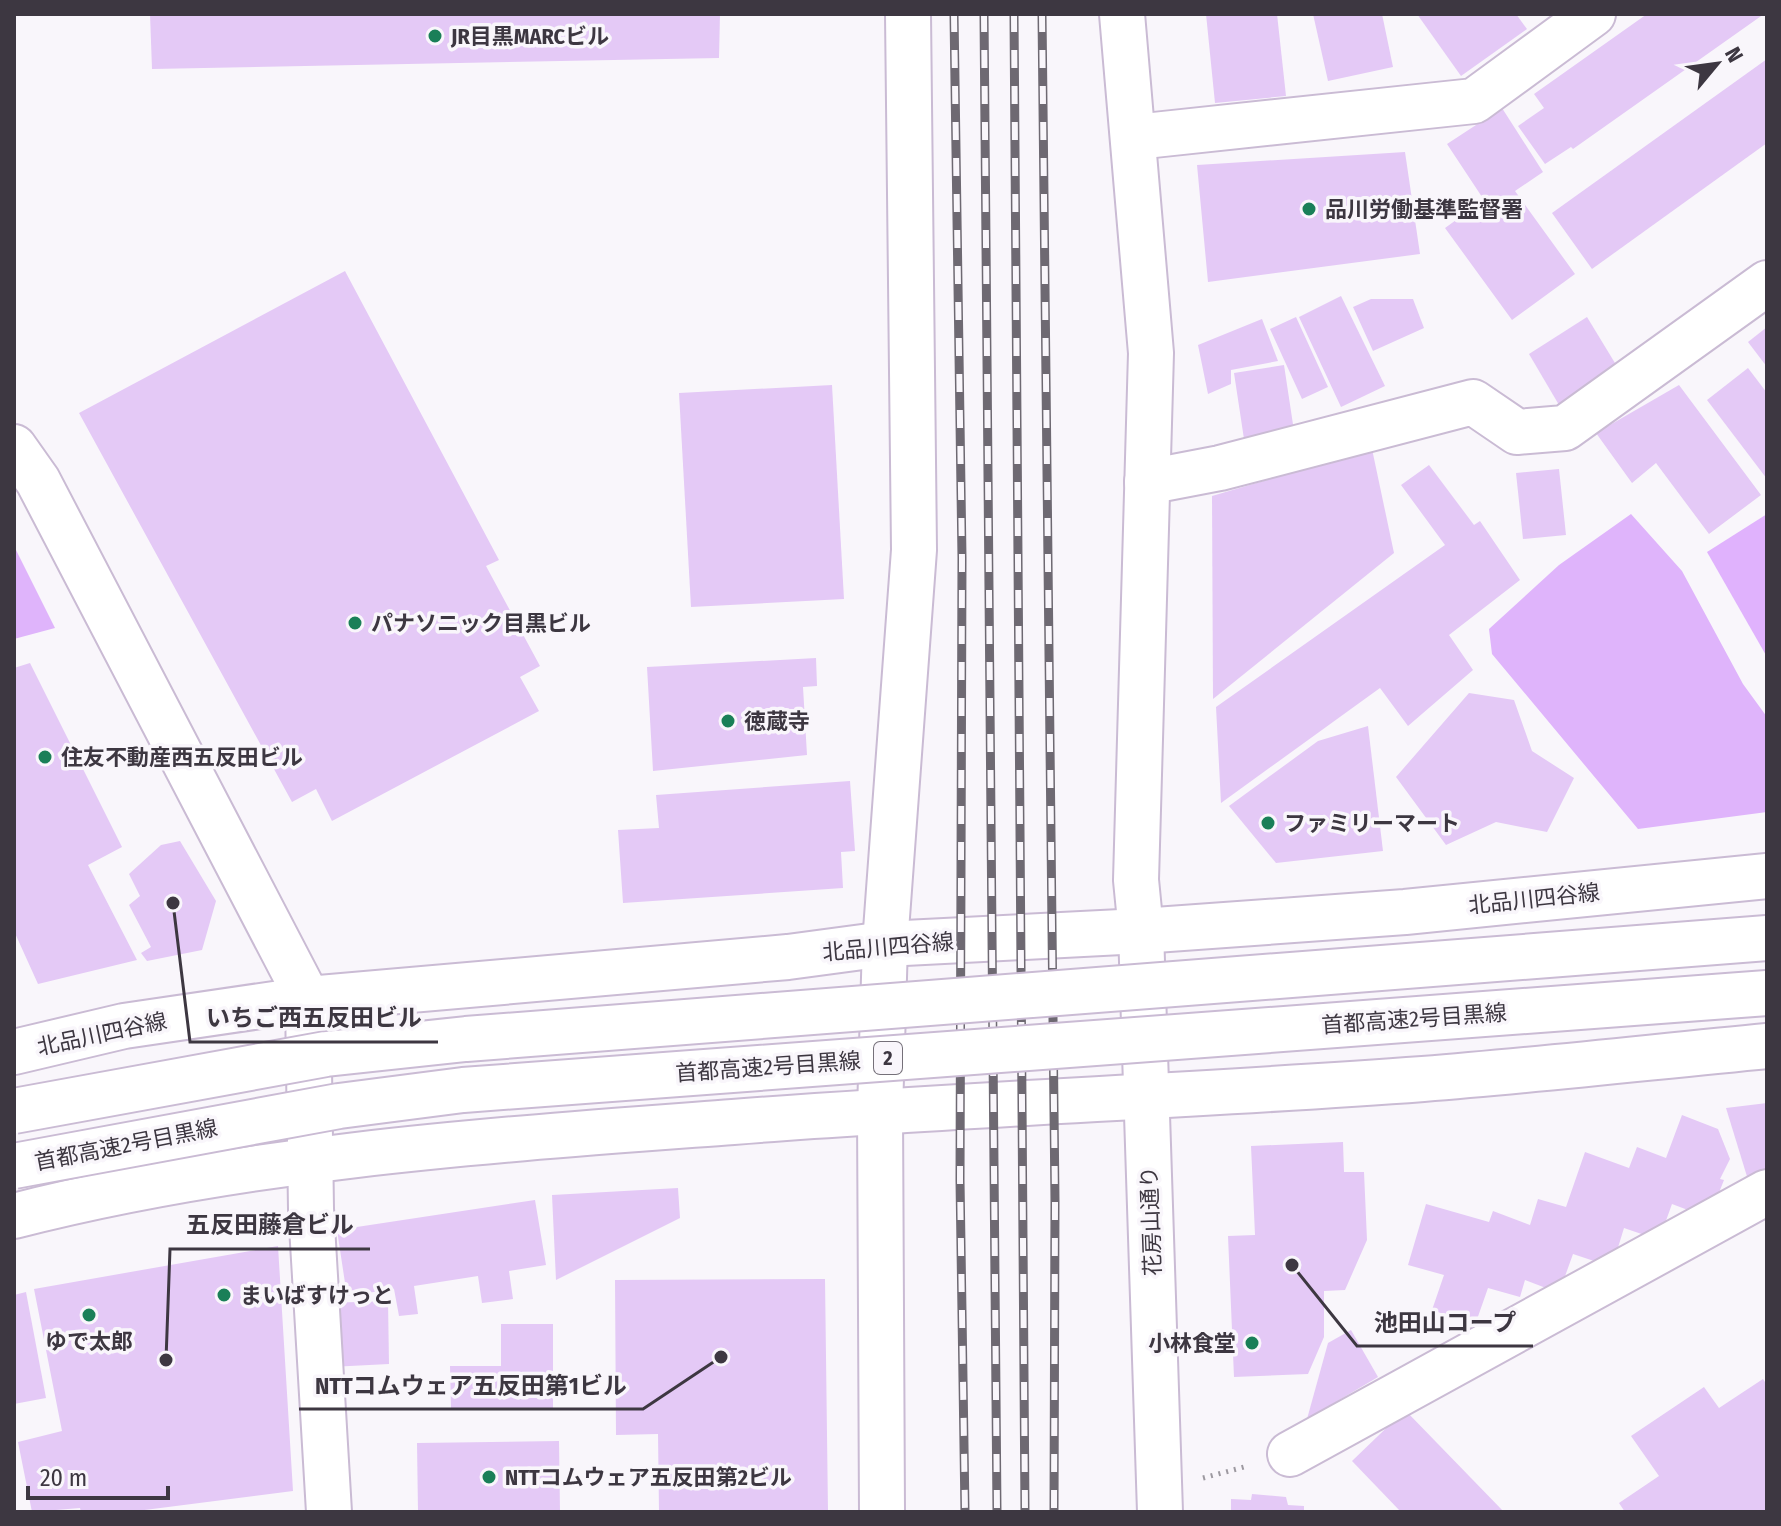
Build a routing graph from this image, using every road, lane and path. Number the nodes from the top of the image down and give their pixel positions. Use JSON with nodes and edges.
{"nodes":[{"id":1,"x":908,"y":14,"type":"edge"},
{"id":2,"x":1122,"y":14,"type":"edge"},
{"id":3,"x":1593,"y":14,"type":"edge"},
{"id":4,"x":1135,"y":137,"type":"junction"},
{"id":5,"x":1767,"y":283,"type":"edge"},
{"id":6,"x":14,"y":447,"type":"edge"},
{"id":7,"x":1147,"y":482,"type":"junction"},
{"id":8,"x":1767,"y":876,"type":"edge"},
{"id":9,"x":1141,"y":931,"type":"junction"},
{"id":10,"x":1767,"y":938,"type":"edge"},
{"id":11,"x":885,"y":944,"type":"junction"},
{"id":12,"x":1767,"y":993,"type":"edge"},
{"id":13,"x":308,"y":999,"type":"junction"},
{"id":14,"x":1767,"y":1046,"type":"edge"},
{"id":15,"x":14,"y":1052,"type":"edge"},
{"id":16,"x":1145,"y":1096,"type":"junction"},
{"id":17,"x":14,"y":1111,"type":"edge"},
{"id":18,"x":880,"y":1111,"type":"junction"},
{"id":19,"x":309,"y":1162,"type":"junction"},
{"id":20,"x":14,"y":1166,"type":"edge"},
{"id":21,"x":1767,"y":1192,"type":"edge"},
{"id":22,"x":14,"y":1216,"type":"edge"},
{"id":23,"x":1290,"y":1454,"type":"joint"},
{"id":24,"x":1160,"y":1501,"type":"edge"},
{"id":25,"x":329,"y":1512,"type":"edge"},
{"id":26,"x":882,"y":1512,"type":"edge"}],
"edges":[{"from":1,"to":11,"type":"main road"},
{"from":2,"to":4,"type":"main road","name":"花房山通り"},
{"from":3,"to":4,"type":"main road"},
{"from":4,"to":7,"type":"main road","name":"花房山通り"},
{"from":5,"to":7,"type":"main road"},
{"from":6,"to":13,"type":"main road"},
{"from":7,"to":9,"type":"main road","name":"花房山通り"},
{"from":8,"to":9,"type":"main road","name":"北品川四谷線"},
{"from":9,"to":11,"type":"main road","name":"北品川四谷線"},
{"from":9,"to":16,"type":"main road","name":"花房山通り"},
{"from":10,"to":17,"type":"main road","bridge":true},
{"from":11,"to":13,"type":"main road","name":"北品川四谷線"},
{"from":11,"to":18,"type":"main road"},
{"from":12,"to":20,"type":"main road","name":"首都高速2号目黒線","number":"2","bridge":true},
{"from":13,"to":15,"type":"main road","name":"北品川四谷線"},
{"from":13,"to":19,"type":"main road"},
{"from":14,"to":16,"type":"main road"},
{"from":16,"to":18,"type":"main road"},
{"from":16,"to":24,"type":"main road","name":"花房山通り"},
{"from":18,"to":19,"type":"main road"},
{"from":18,"to":26,"type":"main road"},
{"from":19,"to":22,"type":"main road"},
{"from":19,"to":25,"type":"main road"},
{"from":21,"to":23,"type":"main road"},
{"from":23,"to":24,"type":"path"}]}
